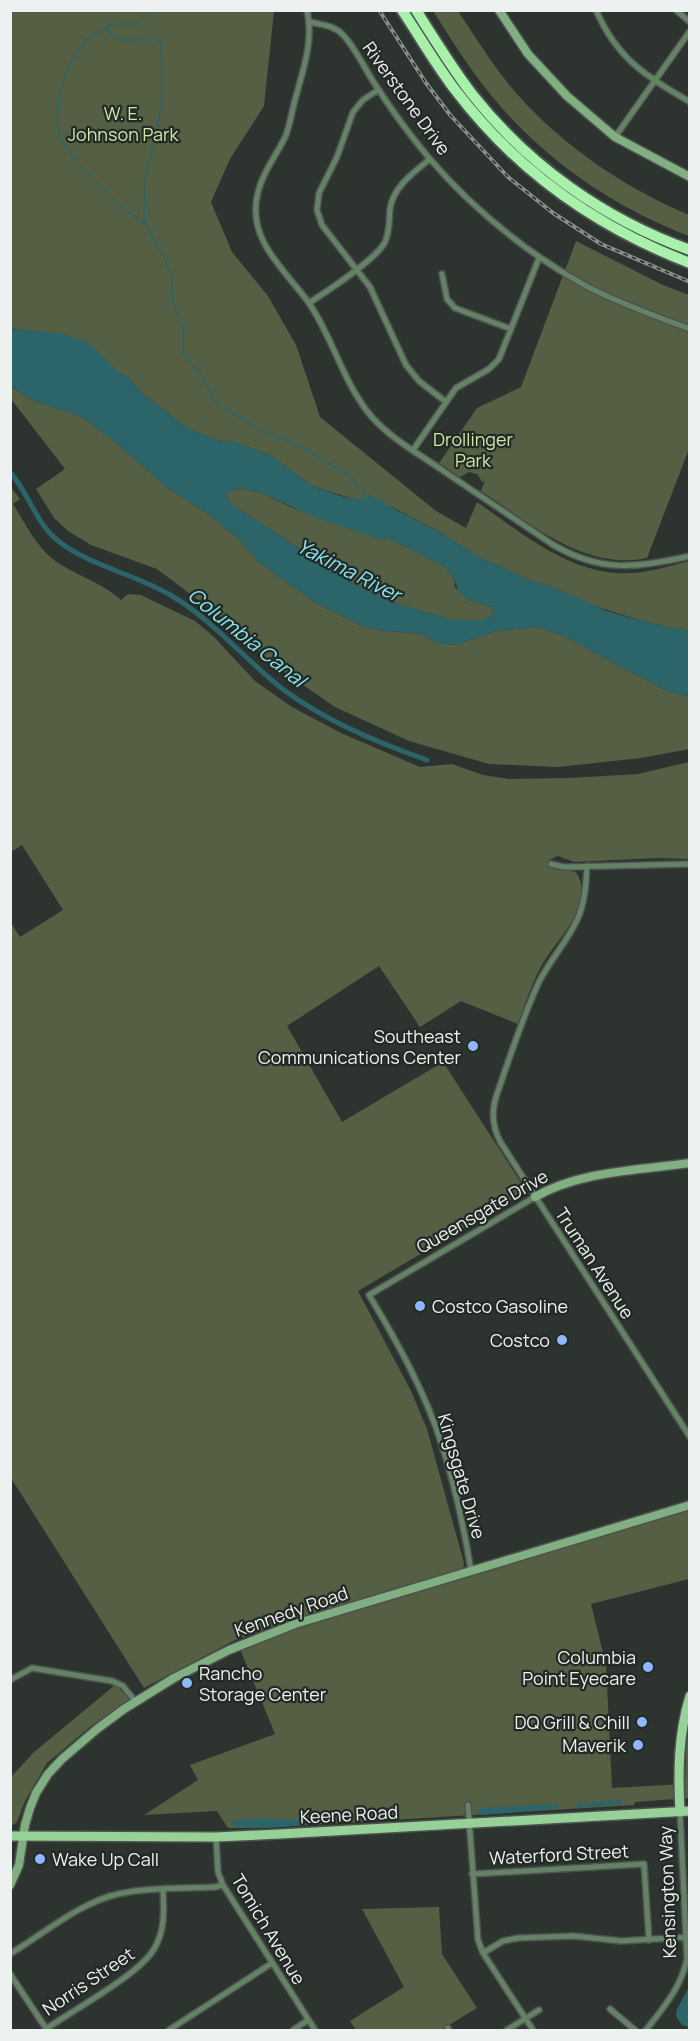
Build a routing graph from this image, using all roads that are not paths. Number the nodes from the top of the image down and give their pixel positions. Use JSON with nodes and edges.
{"nodes":[{"id":1,"x":307,"y":10,"type":"edge"},
{"id":2,"x":402,"y":10,"type":"edge"},
{"id":3,"x":416,"y":10,"type":"edge"},
{"id":4,"x":499,"y":10,"type":"edge"},
{"id":5,"x":596,"y":10,"type":"edge"},
{"id":6,"x":676,"y":10,"type":"edge"},
{"id":7,"x":310,"y":22,"type":"junction"},
{"id":8,"x":690,"y":22,"type":"edge"},
{"id":9,"x":690,"y":31,"type":"edge"},
{"id":10,"x":655,"y":81,"type":"junction"},
{"id":11,"x":378,"y":90,"type":"junction"},
{"id":12,"x":690,"y":102,"type":"edge"},
{"id":13,"x":615,"y":137,"type":"junction"},
{"id":14,"x":430,"y":159,"type":"junction"},
{"id":15,"x":690,"y":177,"type":"edge"},
{"id":16,"x":690,"y":250,"type":"edge"},
{"id":17,"x":539,"y":258,"type":"junction"},
{"id":18,"x":690,"y":263,"type":"edge"},
{"id":19,"x":357,"y":268,"type":"junction"},
{"id":20,"x":442,"y":274,"type":"dead end"},
{"id":21,"x":309,"y":303,"type":"junction"},
{"id":22,"x":512,"y":329,"type":"junction"},
{"id":23,"x":690,"y":329,"type":"edge"},
{"id":24,"x":446,"y":402,"type":"junction"},
{"id":25,"x":413,"y":450,"type":"junction"},
{"id":26,"x":690,"y":556,"type":"edge"},
{"id":27,"x":551,"y":864,"type":"dead end"},
{"id":28,"x":690,"y":864,"type":"edge"},
{"id":29,"x":587,"y":866,"type":"junction"},
{"id":30,"x":690,"y":1163,"type":"edge"},
{"id":31,"x":535,"y":1197,"type":"junction"},
{"id":32,"x":369,"y":1296,"type":"joint"},
{"id":33,"x":690,"y":1437,"type":"edge"},
{"id":34,"x":690,"y":1505,"type":"edge"},
{"id":35,"x":471,"y":1570,"type":"junction"},
{"id":36,"x":10,"y":1680,"type":"edge"},
{"id":37,"x":690,"y":1696,"type":"edge"},
{"id":38,"x":136,"y":1702,"type":"junction"},
{"id":39,"x":468,"y":1805,"type":"dead end"},
{"id":40,"x":685,"y":1812,"type":"edge"},
{"id":41,"x":471,"y":1824,"type":"junction"},
{"id":42,"x":23,"y":1835,"type":"junction"},
{"id":43,"x":10,"y":1836,"type":"edge"},
{"id":44,"x":216,"y":1837,"type":"junction"},
{"id":45,"x":472,"y":1874,"type":"junction"},
{"id":46,"x":10,"y":1885,"type":"edge"},
{"id":47,"x":223,"y":1885,"type":"junction"},
{"id":48,"x":163,"y":1890,"type":"junction"},
{"id":49,"x":688,"y":1937,"type":"edge"},
{"id":50,"x":649,"y":1940,"type":"junction"},
{"id":51,"x":483,"y":1953,"type":"junction"},
{"id":52,"x":10,"y":1954,"type":"edge"},
{"id":53,"x":272,"y":1963,"type":"junction"},
{"id":54,"x":10,"y":1974,"type":"edge"},
{"id":55,"x":610,"y":2009,"type":"dead end"},
{"id":56,"x":539,"y":2010,"type":"dead end"},
{"id":57,"x":525,"y":2019,"type":"junction"},
{"id":58,"x":308,"y":2020,"type":"junction"},
{"id":59,"x":46,"y":2030,"type":"edge"},
{"id":60,"x":169,"y":2031,"type":"edge"},
{"id":61,"x":293,"y":2031,"type":"edge"},
{"id":62,"x":315,"y":2031,"type":"edge"},
{"id":63,"x":507,"y":2031,"type":"edge"},
{"id":64,"x":533,"y":2031,"type":"edge"},
{"id":65,"x":636,"y":2031,"type":"edge"},
{"id":66,"x":646,"y":2031,"type":"edge"}],
"edges":[{"from":1,"to":7,"type":"street"},
{"from":2,"to":18,"type":"highway"},
{"from":3,"to":16,"type":"highway"},
{"from":4,"to":13,"type":"street"},
{"from":5,"to":10,"type":"street"},
{"from":6,"to":8,"type":"street"},
{"from":7,"to":11,"type":"street","name":"Riverstone Drive"},
{"from":7,"to":21,"type":"street"},
{"from":9,"to":10,"type":"street"},
{"from":10,"to":12,"type":"street"},
{"from":10,"to":13,"type":"street"},
{"from":11,"to":14,"type":"street","name":"Riverstone Drive"},
{"from":11,"to":19,"type":"street"},
{"from":13,"to":15,"type":"street"},
{"from":14,"to":17,"type":"street","name":"Riverstone Drive"},
{"from":14,"to":19,"type":"street"},
{"from":17,"to":22,"type":"street"},
{"from":17,"to":23,"type":"street","name":"Riverstone Drive"},
{"from":19,"to":21,"type":"street"},
{"from":19,"to":24,"type":"street"},
{"from":20,"to":22,"type":"street"},
{"from":21,"to":25,"type":"street"},
{"from":22,"to":24,"type":"street"},
{"from":24,"to":25,"type":"street"},
{"from":25,"to":26,"type":"street"},
{"from":27,"to":29,"type":"street"},
{"from":28,"to":29,"type":"street"},
{"from":29,"to":31,"type":"street","name":"Truman Avenue"},
{"from":30,"to":31,"type":"street","name":"Queensgate Drive"},
{"from":31,"to":32,"type":"street","name":"Queensgate Drive"},
{"from":31,"to":33,"type":"street","name":"Truman Avenue"},
{"from":32,"to":35,"type":"street","name":"Kingsgate Drive"},
{"from":34,"to":35,"type":"street","name":"Kennedy Road"},
{"from":35,"to":38,"type":"street","name":"Kennedy Road"},
{"from":36,"to":38,"type":"street"},
{"from":37,"to":40,"type":"main road"},
{"from":38,"to":42,"type":"street","name":"Kennedy Road"},
{"from":39,"to":41,"type":"street"},
{"from":40,"to":41,"type":"main road","name":"Keene Road"},
{"from":40,"to":49,"type":"street","name":"Kensington Way"},
{"from":41,"to":44,"type":"main road","name":"Keene Road"},
{"from":41,"to":45,"type":"street"},
{"from":42,"to":43,"type":"main road","name":"Keene Road"},
{"from":42,"to":44,"type":"main road","name":"Keene Road"},
{"from":42,"to":46,"type":"street","name":"Kennedy Road"},
{"from":44,"to":47,"type":"street","name":"Tomich Avenue"},
{"from":45,"to":50,"type":"street","name":"Waterford Street"},
{"from":45,"to":51,"type":"street"},
{"from":47,"to":48,"type":"street"},
{"from":47,"to":53,"type":"street","name":"Tomich Avenue"},
{"from":48,"to":52,"type":"street"},
{"from":48,"to":59,"type":"street","name":"Norris Street"},
{"from":49,"to":50,"type":"street"},
{"from":49,"to":66,"type":"street","name":"Kensington Way"},
{"from":50,"to":51,"type":"street"},
{"from":51,"to":57,"type":"street"},
{"from":53,"to":58,"type":"street","name":"Tomich Avenue"},
{"from":53,"to":60,"type":"street"},
{"from":54,"to":59,"type":"street"},
{"from":55,"to":65,"type":"street"},
{"from":56,"to":57,"type":"street"},
{"from":57,"to":63,"type":"street"},
{"from":57,"to":64,"type":"street"},
{"from":58,"to":61,"type":"street"},
{"from":58,"to":62,"type":"street","name":"Tomich Avenue"}]}
